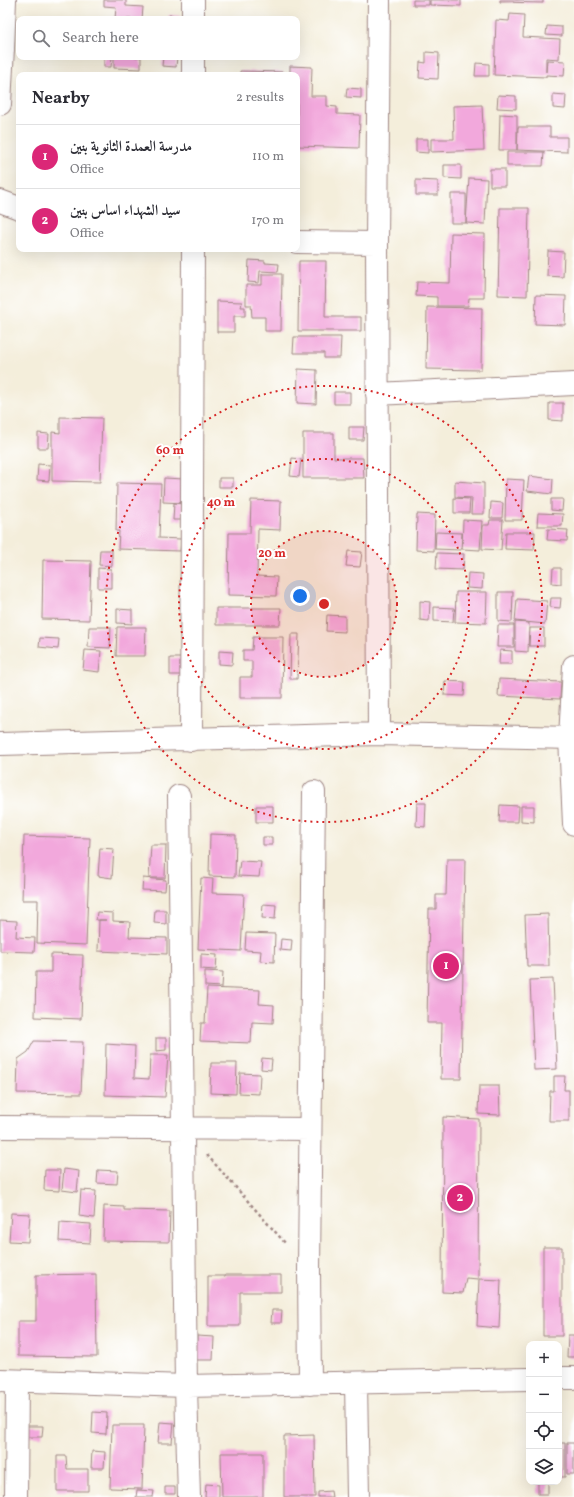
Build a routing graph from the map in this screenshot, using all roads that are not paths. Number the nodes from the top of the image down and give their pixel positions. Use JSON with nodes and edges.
{"nodes":[{"id":1,"x":5,"y":0,"type":"edge"},
{"id":2,"x":193,"y":0,"type":"edge"},
{"id":3,"x":379,"y":0,"type":"edge"},
{"id":4,"x":193,"y":16,"type":"edge"},
{"id":5,"x":1,"y":47,"type":"edge"},
{"id":6,"x":193,"y":60,"type":"edge"},
{"id":7,"x":193,"y":72,"type":"edge"},
{"id":8,"x":0,"y":104,"type":"edge"},
{"id":9,"x":0,"y":201,"type":"edge"},
{"id":10,"x":16,"y":207,"type":"edge"},
{"id":11,"x":300,"y":242,"type":"edge"},
{"id":12,"x":377,"y":243,"type":"junction"},
{"id":13,"x":193,"y":252,"type":"edge"},
{"id":14,"x":574,"y":384,"type":"edge"},
{"id":15,"x":377,"y":394,"type":"junction"},
{"id":16,"x":574,"y":666,"type":"edge"},
{"id":17,"x":380,"y":734,"type":"junction"},
{"id":18,"x":572,"y":738,"type":"edge"},
{"id":19,"x":191,"y":740,"type":"junction"},
{"id":20,"x":0,"y":744,"type":"edge"},
{"id":21,"x":314,"y":792,"type":"dead end"},
{"id":22,"x":179,"y":796,"type":"dead end"},
{"id":23,"x":574,"y":824,"type":"edge"},
{"id":24,"x":0,"y":1127,"type":"edge"},
{"id":25,"x":182,"y":1127,"type":"junction"},
{"id":26,"x":310,"y":1129,"type":"junction"},
{"id":27,"x":562,"y":1378,"type":"edge"},
{"id":28,"x":574,"y":1378,"type":"edge"},
{"id":29,"x":526,"y":1379,"type":"edge"},
{"id":30,"x":9,"y":1381,"type":"edge"},
{"id":31,"x":356,"y":1383,"type":"junction"},
{"id":32,"x":310,"y":1384,"type":"junction"},
{"id":33,"x":186,"y":1386,"type":"junction"},
{"id":34,"x":16,"y":1497,"type":"edge"},
{"id":35,"x":189,"y":1497,"type":"edge"},
{"id":36,"x":358,"y":1497,"type":"edge"}],
"edges":[{"from":1,"to":5,"type":"street"},
{"from":2,"to":4,"type":"street"},
{"from":3,"to":12,"type":"street"},
{"from":5,"to":8,"type":"street"},
{"from":6,"to":7,"type":"street"},
{"from":9,"to":10,"type":"street"},
{"from":11,"to":12,"type":"street"},
{"from":12,"to":15,"type":"street"},
{"from":13,"to":19,"type":"street"},
{"from":14,"to":15,"type":"street"},
{"from":15,"to":17,"type":"street"},
{"from":16,"to":18,"type":"street"},
{"from":17,"to":18,"type":"street"},
{"from":17,"to":19,"type":"street"},
{"from":18,"to":23,"type":"street"},
{"from":19,"to":20,"type":"street"},
{"from":21,"to":26,"type":"street"},
{"from":22,"to":25,"type":"street"},
{"from":24,"to":25,"type":"street"},
{"from":25,"to":26,"type":"street"},
{"from":25,"to":33,"type":"street"},
{"from":26,"to":32,"type":"street"},
{"from":27,"to":28,"type":"street"},
{"from":29,"to":31,"type":"street"},
{"from":30,"to":33,"type":"street"},
{"from":30,"to":34,"type":"street"},
{"from":31,"to":32,"type":"street"},
{"from":31,"to":36,"type":"street"},
{"from":32,"to":33,"type":"street"},
{"from":33,"to":35,"type":"street"}]}
